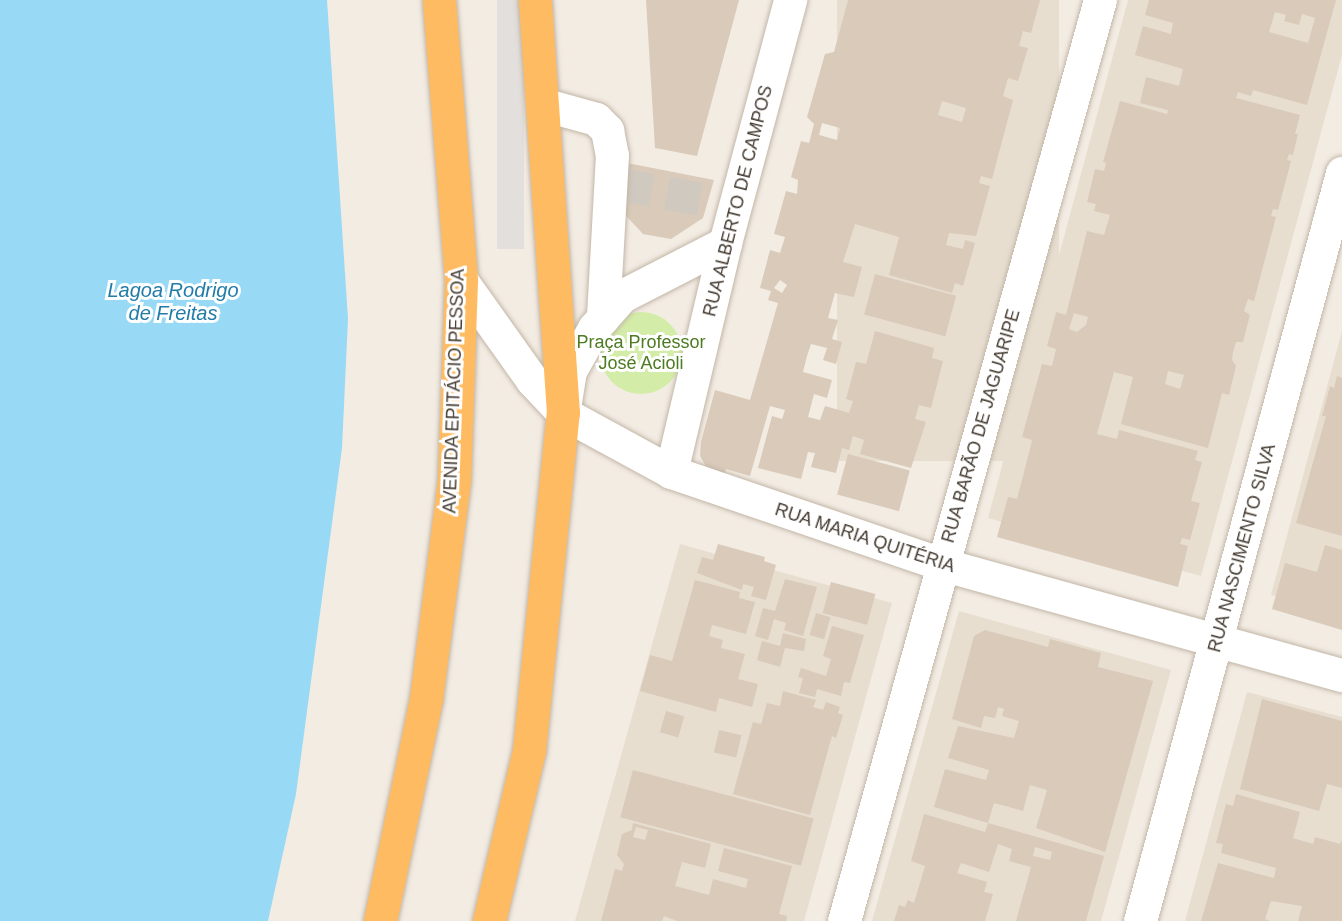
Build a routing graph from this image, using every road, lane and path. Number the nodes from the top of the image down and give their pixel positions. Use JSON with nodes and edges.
{"nodes":[{"id":1,"x":440,"y":0,"type":"edge"},
{"id":2,"x":535,"y":0,"type":"edge"},
{"id":3,"x":790,"y":0,"type":"edge"},
{"id":4,"x":1100,"y":0,"type":"edge"},
{"id":5,"x":542,"y":104,"type":"junction"},
{"id":6,"x":1342,"y":173,"type":"edge"},
{"id":7,"x":725,"y":243,"type":"junction"},
{"id":8,"x":461,"y":280,"type":"junction"},
{"id":9,"x":603,"y":318,"type":"junction"},
{"id":10,"x":563,"y":413,"type":"junction"},
{"id":11,"x":671,"y":472,"type":"junction"},
{"id":12,"x":941,"y":564,"type":"junction"},
{"id":13,"x":1218,"y":642,"type":"junction"},
{"id":14,"x":1342,"y":675,"type":"edge"},
{"id":15,"x":380,"y":921,"type":"edge"},
{"id":16,"x":489,"y":921,"type":"edge"},
{"id":17,"x":844,"y":921,"type":"edge"},
{"id":18,"x":1140,"y":921,"type":"edge"}],
"edges":[{"from":1,"to":8,"type":"highway","name":"AVENIDA EPITÁCIO PESSOA"},
{"from":2,"to":5,"type":"highway"},
{"from":3,"to":7,"type":"street","name":"RUA ALBERTO DE CAMPOS"},
{"from":4,"to":12,"type":"street","name":"RUA BARÃO DE JAGUARIPE"},
{"from":5,"to":9,"type":"street"},
{"from":5,"to":10,"type":"highway"},
{"from":6,"to":13,"type":"street","name":"RUA NASCIMENTO SILVA"},
{"from":7,"to":9,"type":"street"},
{"from":7,"to":11,"type":"street","name":"RUA ALBERTO DE CAMPOS"},
{"from":8,"to":10,"type":"street","name":"RUA MARIA QUITÉRIA"},
{"from":8,"to":15,"type":"highway","name":"AVENIDA EPITÁCIO PESSOA"},
{"from":9,"to":10,"type":"street"},
{"from":10,"to":11,"type":"street","name":"RUA MARIA QUITÉRIA"},
{"from":10,"to":16,"type":"highway"},
{"from":11,"to":12,"type":"street","name":"RUA MARIA QUITÉRIA"},
{"from":12,"to":13,"type":"street","name":"RUA MARIA QUITÉRIA"},
{"from":12,"to":17,"type":"street","name":"RUA BARÃO DE JAGUARIPE"},
{"from":13,"to":14,"type":"street","name":"RUA MARIA QUITÉRIA"},
{"from":13,"to":18,"type":"street","name":"RUA NASCIMENTO SILVA"}]}
